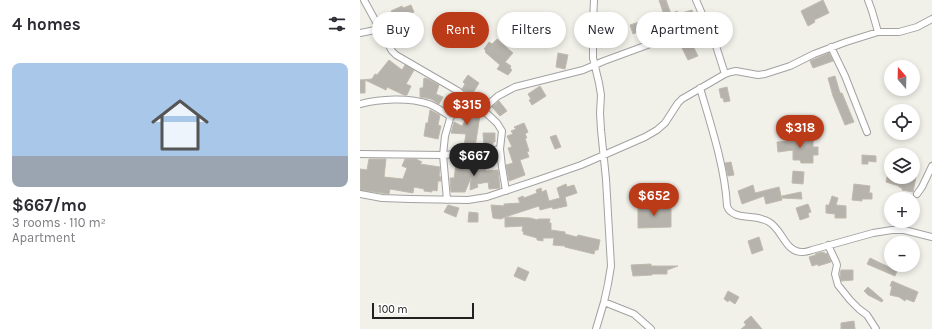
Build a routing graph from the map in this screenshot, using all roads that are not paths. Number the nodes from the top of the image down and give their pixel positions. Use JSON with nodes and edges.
{"nodes":[{"id":1,"x":372,"y":0,"type":"edge"},
{"id":2,"x":594,"y":0,"type":"edge"},
{"id":3,"x":696,"y":0,"type":"edge"},
{"id":4,"x":868,"y":0,"type":"edge"},
{"id":5,"x":366,"y":3,"type":"edge"},
{"id":6,"x":701,"y":12,"type":"edge"},
{"id":7,"x":372,"y":14,"type":"edge"},
{"id":8,"x":932,"y":19,"type":"edge"},
{"id":9,"x":372,"y":31,"type":"edge"},
{"id":10,"x":878,"y":32,"type":"junction"},
{"id":11,"x":360,"y":33,"type":"edge"},
{"id":12,"x":831,"y":47,"type":"junction"},
{"id":13,"x":390,"y":48,"type":"edge"},
{"id":14,"x":639,"y":48,"type":"edge"},
{"id":15,"x":717,"y":48,"type":"edge"},
{"id":16,"x":594,"y":66,"type":"junction"},
{"id":17,"x":726,"y":74,"type":"junction"},
{"id":18,"x":700,"y":88,"type":"junction"},
{"id":19,"x":458,"y":91,"type":"junction"},
{"id":20,"x":360,"y":104,"type":"edge"},
{"id":21,"x":483,"y":110,"type":"junction"},
{"id":22,"x":450,"y":117,"type":"junction"},
{"id":23,"x":867,"y":132,"type":"dead end"},
{"id":24,"x":500,"y":149,"type":"junction"},
{"id":25,"x":360,"y":154,"type":"edge"},
{"id":26,"x":443,"y":155,"type":"junction"},
{"id":27,"x":604,"y":155,"type":"junction"},
{"id":28,"x":932,"y":166,"type":"edge"},
{"id":29,"x":506,"y":191,"type":"junction"},
{"id":30,"x":918,"y":192,"type":"edge"},
{"id":31,"x":360,"y":194,"type":"edge"},
{"id":32,"x":447,"y":200,"type":"junction"},
{"id":33,"x":932,"y":237,"type":"edge"},
{"id":34,"x":828,"y":245,"type":"junction"},
{"id":35,"x":604,"y":302,"type":"junction"},
{"id":36,"x":596,"y":329,"type":"edge"},
{"id":37,"x":651,"y":329,"type":"edge"},
{"id":38,"x":876,"y":329,"type":"edge"}],
"edges":[{"from":1,"to":5,"type":"street"},
{"from":2,"to":16,"type":"street"},
{"from":3,"to":6,"type":"street"},
{"from":4,"to":10,"type":"street"},
{"from":5,"to":7,"type":"street"},
{"from":8,"to":10,"type":"street"},
{"from":9,"to":11,"type":"street"},
{"from":10,"to":12,"type":"street"},
{"from":12,"to":17,"type":"street"},
{"from":12,"to":23,"type":"street"},
{"from":13,"to":19,"type":"street"},
{"from":14,"to":16,"type":"street"},
{"from":15,"to":17,"type":"street"},
{"from":16,"to":21,"type":"street"},
{"from":16,"to":27,"type":"street"},
{"from":17,"to":18,"type":"street"},
{"from":18,"to":27,"type":"street"},
{"from":18,"to":34,"type":"street"},
{"from":19,"to":21,"type":"street"},
{"from":19,"to":22,"type":"street"},
{"from":20,"to":22,"type":"street"},
{"from":21,"to":24,"type":"street"},
{"from":22,"to":26,"type":"street"},
{"from":24,"to":26,"type":"street"},
{"from":24,"to":29,"type":"street"},
{"from":25,"to":26,"type":"street"},
{"from":26,"to":32,"type":"street"},
{"from":27,"to":29,"type":"street"},
{"from":27,"to":35,"type":"street"},
{"from":28,"to":30,"type":"street"},
{"from":29,"to":32,"type":"street"},
{"from":31,"to":32,"type":"street"},
{"from":33,"to":34,"type":"street"},
{"from":34,"to":38,"type":"street"},
{"from":35,"to":36,"type":"street"},
{"from":35,"to":37,"type":"street"}]}
